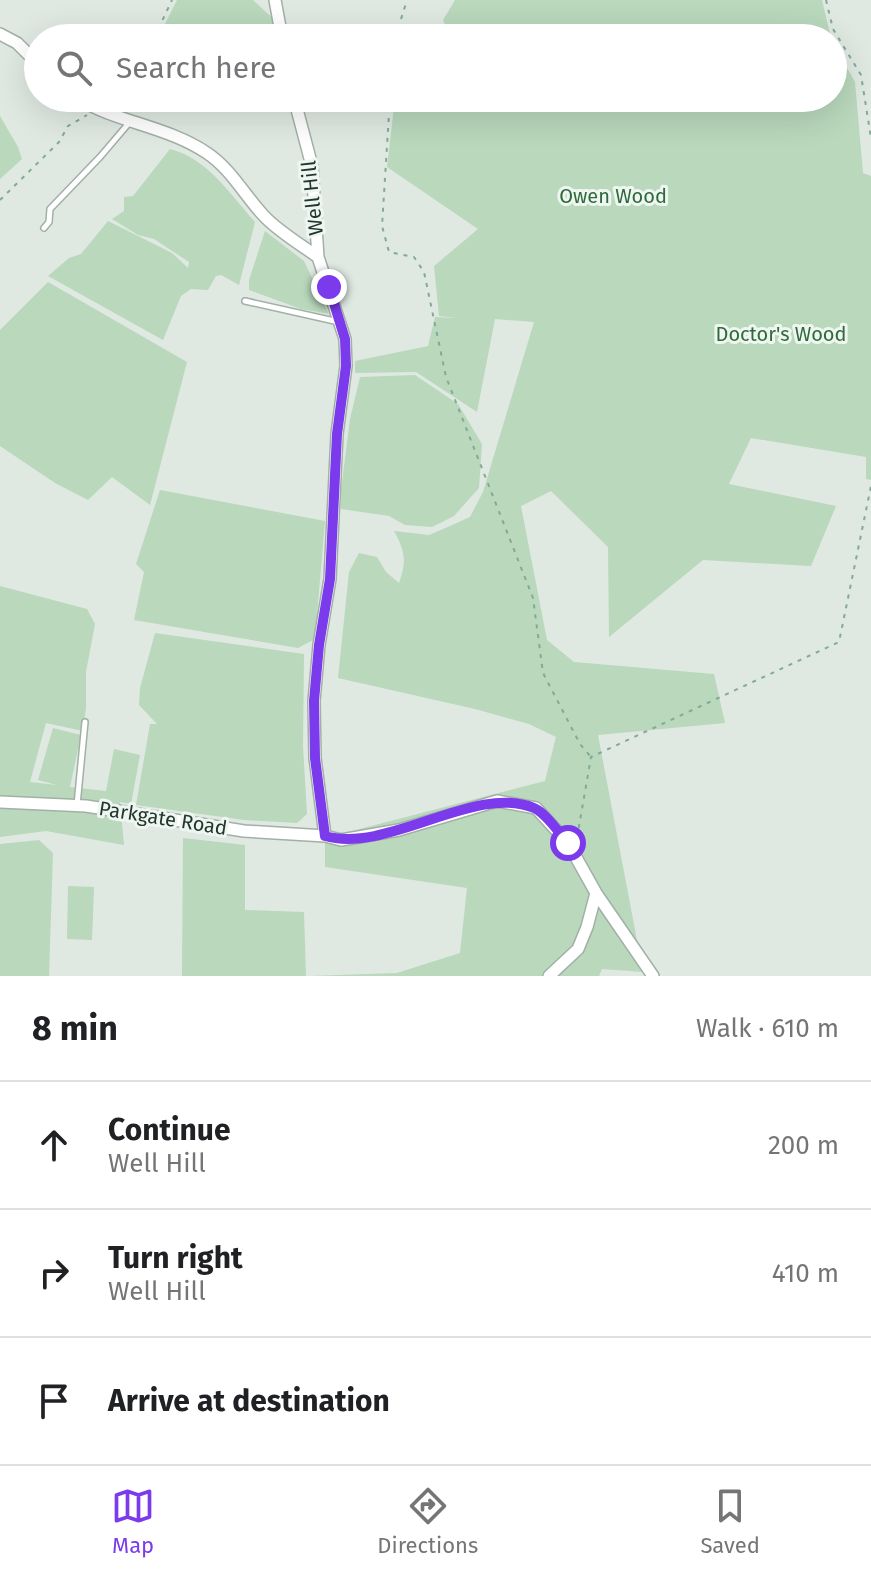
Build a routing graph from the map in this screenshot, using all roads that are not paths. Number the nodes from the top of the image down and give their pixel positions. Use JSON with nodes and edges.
{"nodes":[{"id":1,"x":275,"y":0,"type":"edge"},
{"id":2,"x":279,"y":24,"type":"edge"},
{"id":3,"x":0,"y":34,"type":"edge"},
{"id":4,"x":24,"y":50,"type":"edge"},
{"id":5,"x":102,"y":112,"type":"edge"},
{"id":6,"x":298,"y":112,"type":"edge"},
{"id":7,"x":129,"y":122,"type":"junction"},
{"id":8,"x":44,"y":228,"type":"dead end"},
{"id":9,"x":318,"y":257,"type":"junction"},
{"id":10,"x":245,"y":301,"type":"dead end"},
{"id":11,"x":340,"y":323,"type":"junction"},
{"id":12,"x":85,"y":722,"type":"dead end"},
{"id":13,"x":0,"y":802,"type":"edge"},
{"id":14,"x":77,"y":806,"type":"junction"},
{"id":15,"x":325,"y":836,"type":"junction"},
{"id":16,"x":596,"y":893,"type":"junction"},
{"id":17,"x":549,"y":976,"type":"edge"},
{"id":18,"x":653,"y":976,"type":"edge"}],
"edges":[{"from":1,"to":2,"type":"street"},
{"from":3,"to":4,"type":"street"},
{"from":5,"to":7,"type":"street"},
{"from":6,"to":9,"type":"street","name":"Well Hill"},
{"from":7,"to":8,"type":"lane"},
{"from":7,"to":9,"type":"street"},
{"from":9,"to":11,"type":"street","name":"Well Hill"},
{"from":10,"to":11,"type":"lane"},
{"from":11,"to":15,"type":"street","name":"Well Hill"},
{"from":12,"to":14,"type":"lane"},
{"from":13,"to":14,"type":"street","name":"Parkgate Road"},
{"from":14,"to":15,"type":"street","name":"Parkgate Road"},
{"from":15,"to":16,"type":"street"},
{"from":16,"to":17,"type":"street"},
{"from":16,"to":18,"type":"street"}]}
